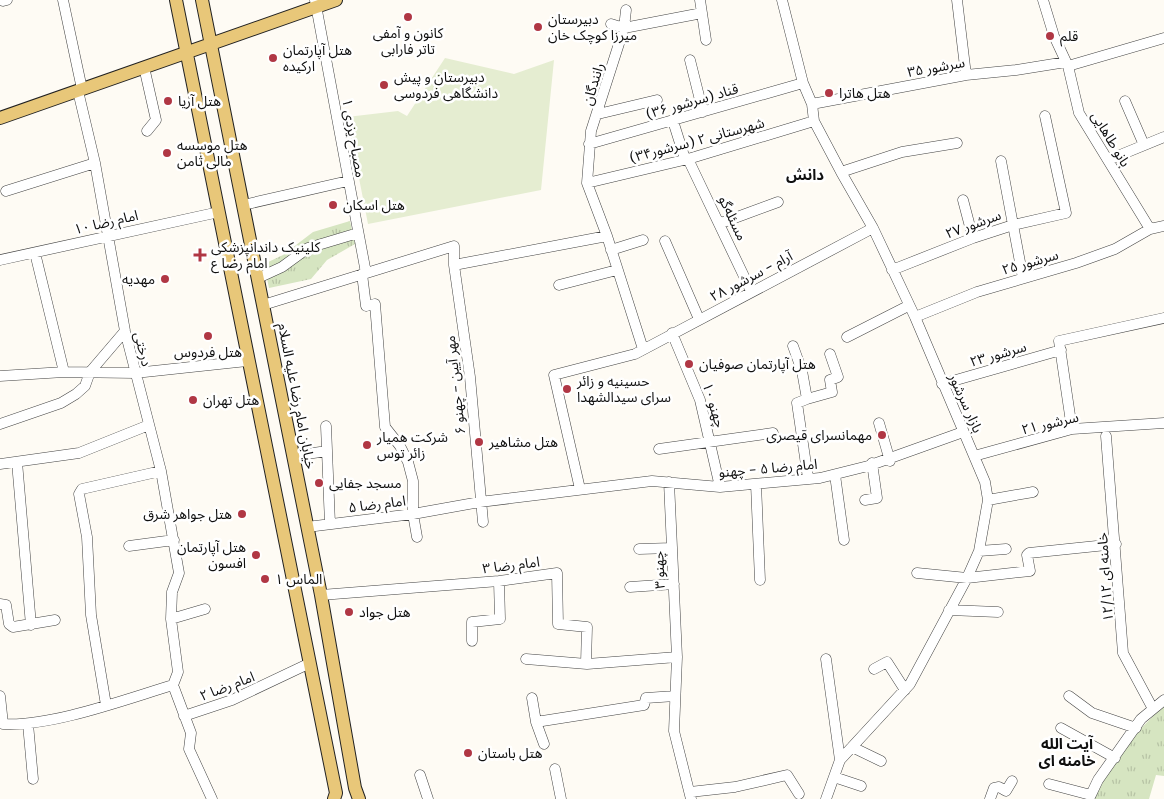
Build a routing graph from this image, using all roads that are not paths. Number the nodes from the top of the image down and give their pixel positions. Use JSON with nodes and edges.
{"nodes":[{"id":1,"x":63,"y":0,"type":"edge"},
{"id":2,"x":176,"y":0,"type":"edge"},
{"id":3,"x":202,"y":0,"type":"edge"},
{"id":4,"x":336,"y":0,"type":"edge"},
{"id":5,"x":700,"y":0,"type":"edge"},
{"id":6,"x":782,"y":0,"type":"edge"},
{"id":7,"x":957,"y":0,"type":"edge"},
{"id":8,"x":1043,"y":0,"type":"edge"},
{"id":9,"x":316,"y":3,"type":"edge"},
{"id":10,"x":626,"y":10,"type":"dead end"},
{"id":11,"x":702,"y":14,"type":"junction"},
{"id":12,"x":611,"y":24,"type":"dead end"},
{"id":13,"x":624,"y":28,"type":"junction"},
{"id":14,"x":1164,"y":38,"type":"edge"},
{"id":15,"x":706,"y":40,"type":"dead end"},
{"id":16,"x":211,"y":44,"type":"junction"},
{"id":17,"x":186,"y":52,"type":"junction"},
{"id":18,"x":690,"y":60,"type":"dead end"},
{"id":19,"x":1067,"y":64,"type":"junction"},
{"id":20,"x":144,"y":67,"type":"junction"},
{"id":21,"x":966,"y":75,"type":"junction"},
{"id":22,"x":803,"y":83,"type":"junction"},
{"id":23,"x":80,"y":90,"type":"junction"},
{"id":24,"x":657,"y":100,"type":"dead end"},
{"id":25,"x":1125,"y":100,"type":"dead end"},
{"id":26,"x":812,"y":104,"type":"junction"},
{"id":27,"x":703,"y":112,"type":"junction"},
{"id":28,"x":598,"y":114,"type":"junction"},
{"id":29,"x":1044,"y":116,"type":"dead end"},
{"id":30,"x":0,"y":118,"type":"edge"},
{"id":31,"x":814,"y":121,"type":"junction"},
{"id":32,"x":673,"y":122,"type":"junction"},
{"id":33,"x":147,"y":131,"type":"dead end"},
{"id":34,"x":1164,"y":137,"type":"edge"},
{"id":35,"x":957,"y":143,"type":"dead end"},
{"id":36,"x":589,"y":144,"type":"junction"},
{"id":37,"x":1144,"y":145,"type":"junction"},
{"id":38,"x":687,"y":159,"type":"junction"},
{"id":39,"x":1108,"y":160,"type":"junction"},
{"id":40,"x":1001,"y":161,"type":"dead end"},
{"id":41,"x":95,"y":163,"type":"junction"},
{"id":42,"x":840,"y":172,"type":"junction"},
{"id":43,"x":348,"y":181,"type":"junction"},
{"id":44,"x":587,"y":183,"type":"junction"},
{"id":45,"x":6,"y":191,"type":"dead end"},
{"id":46,"x":963,"y":200,"type":"dead end"},
{"id":47,"x":778,"y":202,"type":"dead end"},
{"id":48,"x":243,"y":205,"type":"junction"},
{"id":49,"x":219,"y":212,"type":"junction"},
{"id":50,"x":720,"y":223,"type":"junction"},
{"id":51,"x":1013,"y":225,"type":"junction"},
{"id":52,"x":1164,"y":226,"type":"edge"},
{"id":53,"x":874,"y":228,"type":"junction"},
{"id":54,"x":1150,"y":229,"type":"junction"},
{"id":55,"x":358,"y":234,"type":"junction"},
{"id":56,"x":109,"y":236,"type":"junction"},
{"id":57,"x":607,"y":236,"type":"junction"},
{"id":58,"x":973,"y":238,"type":"junction"},
{"id":59,"x":643,"y":240,"type":"dead end"},
{"id":60,"x":666,"y":241,"type":"dead end"},
{"id":61,"x":611,"y":250,"type":"junction"},
{"id":62,"x":35,"y":253,"type":"junction"},
{"id":63,"x":0,"y":260,"type":"edge"},
{"id":64,"x":454,"y":265,"type":"junction"},
{"id":65,"x":618,"y":270,"type":"junction"},
{"id":66,"x":892,"y":270,"type":"junction"},
{"id":67,"x":364,"y":274,"type":"junction"},
{"id":68,"x":258,"y":278,"type":"junction"},
{"id":69,"x":1023,"y":278,"type":"junction"},
{"id":70,"x":559,"y":285,"type":"dead end"},
{"id":71,"x":751,"y":291,"type":"junction"},
{"id":72,"x":263,"y":305,"type":"junction"},
{"id":73,"x":908,"y":306,"type":"junction"},
{"id":74,"x":915,"y":317,"type":"junction"},
{"id":75,"x":1164,"y":318,"type":"edge"},
{"id":76,"x":699,"y":319,"type":"junction"},
{"id":77,"x":125,"y":331,"type":"junction"},
{"id":78,"x":672,"y":333,"type":"junction"},
{"id":79,"x":847,"y":336,"type":"dead end"},
{"id":80,"x":793,"y":346,"type":"dead end"},
{"id":81,"x":643,"y":349,"type":"junction"},
{"id":82,"x":1061,"y":350,"type":"junction"},
{"id":83,"x":830,"y":354,"type":"dead end"},
{"id":84,"x":247,"y":361,"type":"junction"},
{"id":85,"x":64,"y":372,"type":"junction"},
{"id":86,"x":90,"y":372,"type":"junction"},
{"id":87,"x":135,"y":373,"type":"junction"},
{"id":88,"x":0,"y":376,"type":"edge"},
{"id":89,"x":942,"y":384,"type":"junction"},
{"id":90,"x":807,"y":399,"type":"junction"},
{"id":91,"x":1164,"y":423,"type":"edge"},
{"id":92,"x":0,"y":424,"type":"edge"},
{"id":93,"x":879,"y":424,"type":"dead end"},
{"id":94,"x":149,"y":425,"type":"junction"},
{"id":95,"x":326,"y":426,"type":"dead end"},
{"id":96,"x":1072,"y":429,"type":"junction"},
{"id":97,"x":963,"y":432,"type":"junction"},
{"id":98,"x":773,"y":433,"type":"dead end"},
{"id":99,"x":1106,"y":436,"type":"dead end"},
{"id":100,"x":710,"y":441,"type":"junction"},
{"id":101,"x":659,"y":449,"type":"dead end"},
{"id":102,"x":327,"y":451,"type":"junction"},
{"id":103,"x":293,"y":456,"type":"junction"},
{"id":104,"x":974,"y":456,"type":"junction"},
{"id":105,"x":890,"y":460,"type":"junction"},
{"id":106,"x":17,"y":462,"type":"junction"},
{"id":107,"x":872,"y":463,"type":"junction"},
{"id":108,"x":0,"y":464,"type":"edge"},
{"id":109,"x":160,"y":471,"type":"junction"},
{"id":110,"x":835,"y":474,"type":"junction"},
{"id":111,"x":808,"y":478,"type":"junction"},
{"id":112,"x":669,"y":482,"type":"junction"},
{"id":113,"x":756,"y":484,"type":"junction"},
{"id":114,"x":720,"y":487,"type":"junction"},
{"id":115,"x":580,"y":488,"type":"junction"},
{"id":116,"x":1033,"y":492,"type":"dead end"},
{"id":117,"x":865,"y":500,"type":"dead end"},
{"id":118,"x":988,"y":500,"type":"junction"},
{"id":119,"x":480,"y":502,"type":"junction"},
{"id":120,"x":413,"y":514,"type":"junction"},
{"id":121,"x":483,"y":522,"type":"dead end"},
{"id":122,"x":330,"y":524,"type":"junction"},
{"id":123,"x":308,"y":527,"type":"junction"},
{"id":124,"x":417,"y":537,"type":"dead end"},
{"id":125,"x":174,"y":540,"type":"junction"},
{"id":126,"x":844,"y":540,"type":"dead end"},
{"id":127,"x":1116,"y":544,"type":"junction"},
{"id":128,"x":129,"y":546,"type":"dead end"},
{"id":129,"x":672,"y":548,"type":"junction"},
{"id":130,"x":639,"y":549,"type":"dead end"},
{"id":131,"x":1006,"y":549,"type":"dead end"},
{"id":132,"x":979,"y":551,"type":"junction"},
{"id":133,"x":917,"y":573,"type":"dead end"},
{"id":134,"x":966,"y":578,"type":"junction"},
{"id":135,"x":760,"y":580,"type":"dead end"},
{"id":136,"x":499,"y":581,"type":"junction"},
{"id":137,"x":674,"y":584,"type":"junction"},
{"id":138,"x":630,"y":587,"type":"dead end"},
{"id":139,"x":321,"y":595,"type":"junction"},
{"id":140,"x":0,"y":604,"type":"edge"},
{"id":141,"x":205,"y":609,"type":"dead end"},
{"id":142,"x":949,"y":610,"type":"junction"},
{"id":143,"x":998,"y":612,"type":"dead end"},
{"id":144,"x":171,"y":619,"type":"junction"},
{"id":145,"x":55,"y":620,"type":"dead end"},
{"id":146,"x":31,"y":625,"type":"junction"},
{"id":147,"x":472,"y":641,"type":"dead end"},
{"id":148,"x":677,"y":657,"type":"junction"},
{"id":149,"x":526,"y":659,"type":"dead end"},
{"id":150,"x":826,"y":659,"type":"dead end"},
{"id":151,"x":586,"y":663,"type":"junction"},
{"id":152,"x":308,"y":664,"type":"junction"},
{"id":153,"x":874,"y":670,"type":"dead end"},
{"id":154,"x":173,"y":685,"type":"junction"},
{"id":155,"x":904,"y":690,"type":"junction"},
{"id":156,"x":0,"y":696,"type":"edge"},
{"id":157,"x":675,"y":696,"type":"junction"},
{"id":158,"x":1069,"y":696,"type":"dead end"},
{"id":159,"x":532,"y":698,"type":"dead end"},
{"id":160,"x":1164,"y":700,"type":"edge"},
{"id":161,"x":106,"y":705,"type":"junction"},
{"id":162,"x":1153,"y":709,"type":"junction"},
{"id":163,"x":184,"y":716,"type":"junction"},
{"id":164,"x":536,"y":722,"type":"junction"},
{"id":165,"x":28,"y":724,"type":"junction"},
{"id":166,"x":1061,"y":728,"type":"dead end"},
{"id":167,"x":1136,"y":728,"type":"junction"},
{"id":168,"x":544,"y":744,"type":"dead end"},
{"id":169,"x":852,"y":747,"type":"junction"},
{"id":170,"x":1115,"y":758,"type":"junction"},
{"id":171,"x":840,"y":760,"type":"junction"},
{"id":172,"x":881,"y":761,"type":"dead end"},
{"id":173,"x":555,"y":769,"type":"dead end"},
{"id":174,"x":420,"y":775,"type":"dead end"},
{"id":175,"x":834,"y":777,"type":"junction"},
{"id":176,"x":32,"y":779,"type":"dead end"},
{"id":177,"x":1012,"y":781,"type":"dead end"},
{"id":178,"x":1049,"y":784,"type":"dead end"},
{"id":179,"x":861,"y":786,"type":"dead end"},
{"id":180,"x":798,"y":794,"type":"dead end"},
{"id":181,"x":335,"y":796,"type":"edge"},
{"id":182,"x":691,"y":796,"type":"edge"},
{"id":183,"x":1090,"y":797,"type":"edge"},
{"id":184,"x":212,"y":799,"type":"edge"},
{"id":185,"x":359,"y":799,"type":"edge"},
{"id":186,"x":428,"y":799,"type":"edge"},
{"id":187,"x":561,"y":799,"type":"edge"},
{"id":188,"x":826,"y":799,"type":"edge"},
{"id":189,"x":990,"y":799,"type":"edge"}],
"edges":[{"from":1,"to":23,"type":"street","name":"درختی"},
{"from":2,"to":17,"type":"main road"},
{"from":3,"to":16,"type":"main road","name":"خیابان امام رضا علیه السلام"},
{"from":4,"to":9,"type":"main road"},
{"from":5,"to":11,"type":"street"},
{"from":6,"to":22,"type":"street","name":"بازار سرشور"},
{"from":7,"to":21,"type":"street"},
{"from":8,"to":19,"type":"street","name":"بانو طاهایی"},
{"from":9,"to":16,"type":"main road"},
{"from":9,"to":43,"type":"street","name":"مصباح یزدی ۱"},
{"from":10,"to":13,"type":"street","name":"رانندگان"},
{"from":11,"to":13,"type":"street"},
{"from":11,"to":15,"type":"street"},
{"from":12,"to":13,"type":"street"},
{"from":13,"to":28,"type":"street","name":"رانندگان"},
{"from":14,"to":19,"type":"street","name":"سرشور ۳۵"},
{"from":16,"to":17,"type":"main road"},
{"from":16,"to":48,"type":"main road","name":"خیابان امام رضا علیه السلام"},
{"from":17,"to":20,"type":"main road"},
{"from":17,"to":49,"type":"main road"},
{"from":18,"to":27,"type":"street"},
{"from":19,"to":21,"type":"street","name":"سرشور ۳۵"},
{"from":19,"to":39,"type":"street","name":"بانو طاهایی"},
{"from":20,"to":23,"type":"main road"},
{"from":20,"to":33,"type":"street"},
{"from":21,"to":26,"type":"street","name":"سرشور ۳۵"},
{"from":22,"to":26,"type":"street","name":"بازار سرشور"},
{"from":22,"to":27,"type":"street","name":"قناد (سرشور ۳۶)"},
{"from":23,"to":30,"type":"main road"},
{"from":23,"to":41,"type":"street","name":"درختی"},
{"from":24,"to":28,"type":"street"},
{"from":25,"to":37,"type":"street"},
{"from":26,"to":31,"type":"street","name":"بازار سرشور"},
{"from":27,"to":32,"type":"street","name":"قناد (سرشور ۳۶)"},
{"from":28,"to":36,"type":"street","name":"رانندگان"},
{"from":29,"to":51,"type":"street","name":"سرشور ۲۷"},
{"from":31,"to":38,"type":"street","name":"شهرستانی ۲ (سرشور۳۴)"},
{"from":31,"to":42,"type":"street","name":"بازار سرشور"},
{"from":32,"to":36,"type":"street","name":"قناد (سرشور ۳۶)"},
{"from":32,"to":38,"type":"street","name":"مسئله‌گو"},
{"from":34,"to":37,"type":"street"},
{"from":35,"to":42,"type":"street"},
{"from":36,"to":44,"type":"street","name":"رانندگان"},
{"from":37,"to":39,"type":"street"},
{"from":38,"to":44,"type":"street","name":"شهرستانی ۲ (سرشور۳۴)"},
{"from":38,"to":50,"type":"street","name":"مسئله‌گو"},
{"from":39,"to":54,"type":"street","name":"بانو طاهایی"},
{"from":40,"to":51,"type":"street"},
{"from":41,"to":45,"type":"street"},
{"from":41,"to":56,"type":"street","name":"درختی"},
{"from":42,"to":53,"type":"street","name":"بازار سرشور"},
{"from":43,"to":48,"type":"street"},
{"from":43,"to":55,"type":"street","name":"مصباح یزدی ۱"},
{"from":44,"to":57,"type":"street","name":"رانندگان"},
{"from":46,"to":58,"type":"street"},
{"from":47,"to":50,"type":"street"},
{"from":48,"to":68,"type":"main road","name":"خیابان امام رضا علیه السلام"},
{"from":49,"to":56,"type":"street","name":"امام رضا ۱۰"},
{"from":49,"to":84,"type":"main road"},
{"from":50,"to":71,"type":"street","name":"مسئله‌گو"},
{"from":51,"to":58,"type":"street","name":"سرشور ۲۷"},
{"from":51,"to":69,"type":"street"},
{"from":52,"to":54,"type":"street","name":"سرشور ۲۵"},
{"from":53,"to":66,"type":"street","name":"بازار سرشور"},
{"from":53,"to":71,"type":"street","name":"آرام - سرشور ۲۸"},
{"from":54,"to":69,"type":"street","name":"سرشور ۲۵"},
{"from":55,"to":67,"type":"street","name":"مصباح یزدی ۱"},
{"from":55,"to":68,"type":"street"},
{"from":56,"to":62,"type":"street","name":"امام رضا ۱۰"},
{"from":56,"to":77,"type":"street","name":"درختی"},
{"from":57,"to":61,"type":"street","name":"رانندگان"},
{"from":57,"to":64,"type":"street"},
{"from":58,"to":66,"type":"street","name":"سرشور ۲۷"},
{"from":59,"to":61,"type":"street"},
{"from":60,"to":76,"type":"street"},
{"from":61,"to":65,"type":"street","name":"رانندگان"},
{"from":62,"to":63,"type":"street","name":"امام رضا ۱۰"},
{"from":62,"to":85,"type":"street"},
{"from":64,"to":67,"type":"street","name":"مهر آیین - چهنو ۶"},
{"from":64,"to":119,"type":"street","name":"مهر آیین - چهنو ۶"},
{"from":65,"to":70,"type":"street"},
{"from":65,"to":81,"type":"street","name":"رانندگان"},
{"from":66,"to":73,"type":"street","name":"بازار سرشور"},
{"from":67,"to":72,"type":"street"},
{"from":67,"to":120,"type":"street","name":"مصباح یزدی ۱"},
{"from":68,"to":72,"type":"main road","name":"خیابان امام رضا علیه السلام"},
{"from":69,"to":74,"type":"street","name":"سرشور ۲۵"},
{"from":71,"to":76,"type":"street","name":"آرام - سرشور ۲۸"},
{"from":72,"to":103,"type":"main road","name":"خیابان امام رضا علیه السلام"},
{"from":73,"to":74,"type":"street","name":"بازار سرشور"},
{"from":73,"to":79,"type":"street"},
{"from":74,"to":89,"type":"street","name":"بازار سرشور"},
{"from":75,"to":82,"type":"street"},
{"from":76,"to":78,"type":"street","name":"آرام - سرشور ۲۸"},
{"from":77,"to":86,"type":"street"},
{"from":77,"to":87,"type":"street","name":"درختی"},
{"from":78,"to":81,"type":"street","name":"آرام - سرشور ۲۸"},
{"from":78,"to":100,"type":"street","name":"چهنو ۱۰"},
{"from":80,"to":90,"type":"street"},
{"from":81,"to":115,"type":"street","name":"آرام - سرشور ۲۸"},
{"from":82,"to":89,"type":"street","name":"سرشور ۲۳"},
{"from":82,"to":96,"type":"street"},
{"from":83,"to":90,"type":"street"},
{"from":84,"to":87,"type":"street"},
{"from":84,"to":152,"type":"main road"},
{"from":85,"to":86,"type":"street"},
{"from":85,"to":88,"type":"street"},
{"from":86,"to":87,"type":"street"},
{"from":86,"to":92,"type":"street"},
{"from":87,"to":94,"type":"street","name":"درختی"},
{"from":89,"to":97,"type":"street","name":"بازار سرشور"},
{"from":90,"to":111,"type":"street"},
{"from":91,"to":96,"type":"street","name":"سرشور ۲۱"},
{"from":93,"to":105,"type":"street"},
{"from":94,"to":106,"type":"street"},
{"from":94,"to":109,"type":"street","name":"درختی"},
{"from":95,"to":102,"type":"street"},
{"from":96,"to":104,"type":"street","name":"سرشور ۲۱"},
{"from":97,"to":104,"type":"street","name":"بازار سرشور"},
{"from":97,"to":105,"type":"street","name":"امام رضا ۵ - چهنو"},
{"from":98,"to":100,"type":"street"},
{"from":99,"to":127,"type":"street","name":"خامنه ای ۱۲/۱۲"},
{"from":100,"to":101,"type":"street"},
{"from":100,"to":114,"type":"street","name":"چهنو ۱۰"},
{"from":102,"to":103,"type":"street"},
{"from":102,"to":122,"type":"street"},
{"from":103,"to":123,"type":"main road","name":"خیابان امام رضا علیه السلام"},
{"from":104,"to":118,"type":"street","name":"بازار سرشور"},
{"from":105,"to":107,"type":"street","name":"امام رضا ۵ - چهنو"},
{"from":106,"to":108,"type":"street"},
{"from":106,"to":146,"type":"street"},
{"from":107,"to":110,"type":"street","name":"امام رضا ۵ - چهنو"},
{"from":107,"to":117,"type":"street"},
{"from":109,"to":125,"type":"street","name":"درختی"},
{"from":109,"to":161,"type":"street"},
{"from":110,"to":111,"type":"street","name":"امام رضا ۵ - چهنو"},
{"from":110,"to":126,"type":"street"},
{"from":111,"to":113,"type":"street","name":"امام رضا ۵ - چهنو"},
{"from":112,"to":114,"type":"street","name":"امام رضا ۵ - چهنو"},
{"from":112,"to":115,"type":"street","name":"امام رضا ۵ - چهنو"},
{"from":112,"to":129,"type":"street","name":"چهنو ۳"},
{"from":113,"to":114,"type":"street","name":"امام رضا ۵ - چهنو"},
{"from":113,"to":135,"type":"street"},
{"from":115,"to":119,"type":"street","name":"امام رضا ۵ - چهنو"},
{"from":116,"to":118,"type":"street"},
{"from":118,"to":132,"type":"street","name":"بازار سرشور"},
{"from":119,"to":120,"type":"street","name":"امام رضا ۵"},
{"from":119,"to":121,"type":"street","name":"مهر آیین - چهنو ۶"},
{"from":120,"to":122,"type":"street","name":"امام رضا ۵"},
{"from":120,"to":124,"type":"street"},
{"from":122,"to":123,"type":"street","name":"امام رضا ۵"},
{"from":123,"to":139,"type":"main road","name":"خیابان امام رضا علیه السلام"},
{"from":125,"to":128,"type":"street"},
{"from":125,"to":144,"type":"street","name":"درختی"},
{"from":127,"to":134,"type":"street"},
{"from":127,"to":162,"type":"street","name":"خامنه ای ۱۲/۱۲"},
{"from":129,"to":130,"type":"street"},
{"from":129,"to":137,"type":"street","name":"چهنو ۳"},
{"from":131,"to":132,"type":"street"},
{"from":132,"to":134,"type":"street","name":"بازار سرشور"},
{"from":133,"to":134,"type":"street"},
{"from":134,"to":142,"type":"street","name":"بازار سرشور"},
{"from":136,"to":139,"type":"street","name":"امام رضا ۳"},
{"from":136,"to":147,"type":"street"},
{"from":136,"to":151,"type":"street","name":"امام رضا ۳"},
{"from":137,"to":138,"type":"street"},
{"from":137,"to":148,"type":"street","name":"چهنو ۳"},
{"from":139,"to":185,"type":"main road","name":"خیابان امام رضا علیه السلام"},
{"from":140,"to":146,"type":"street"},
{"from":141,"to":144,"type":"street"},
{"from":142,"to":143,"type":"street"},
{"from":142,"to":155,"type":"street","name":"بازار سرشور"},
{"from":144,"to":154,"type":"street","name":"درختی"},
{"from":145,"to":146,"type":"street"},
{"from":148,"to":151,"type":"street"},
{"from":148,"to":157,"type":"street","name":"چهنو ۳"},
{"from":149,"to":151,"type":"street"},
{"from":150,"to":171,"type":"street"},
{"from":152,"to":163,"type":"street","name":"امام رضا ۲"},
{"from":152,"to":181,"type":"main road"},
{"from":153,"to":155,"type":"street"},
{"from":154,"to":161,"type":"street"},
{"from":154,"to":163,"type":"street"},
{"from":155,"to":169,"type":"street","name":"بازار سرشور"},
{"from":156,"to":165,"type":"street"},
{"from":157,"to":164,"type":"street"},
{"from":157,"to":182,"type":"street","name":"چهنو ۳"},
{"from":158,"to":167,"type":"street"},
{"from":159,"to":164,"type":"street"},
{"from":160,"to":162,"type":"street"},
{"from":161,"to":165,"type":"street"},
{"from":162,"to":167,"type":"street"},
{"from":163,"to":184,"type":"street"},
{"from":164,"to":168,"type":"street"},
{"from":165,"to":176,"type":"street"},
{"from":166,"to":170,"type":"street"},
{"from":167,"to":170,"type":"street"},
{"from":169,"to":171,"type":"street","name":"بازار سرشور"},
{"from":169,"to":172,"type":"street"},
{"from":170,"to":183,"type":"street"},
{"from":171,"to":175,"type":"street","name":"بازار سرشور"},
{"from":173,"to":187,"type":"street"},
{"from":174,"to":186,"type":"street"},
{"from":175,"to":179,"type":"street"},
{"from":175,"to":188,"type":"street","name":"بازار سرشور"},
{"from":177,"to":189,"type":"street"},
{"from":178,"to":183,"type":"street"},
{"from":180,"to":182,"type":"street"}]}
